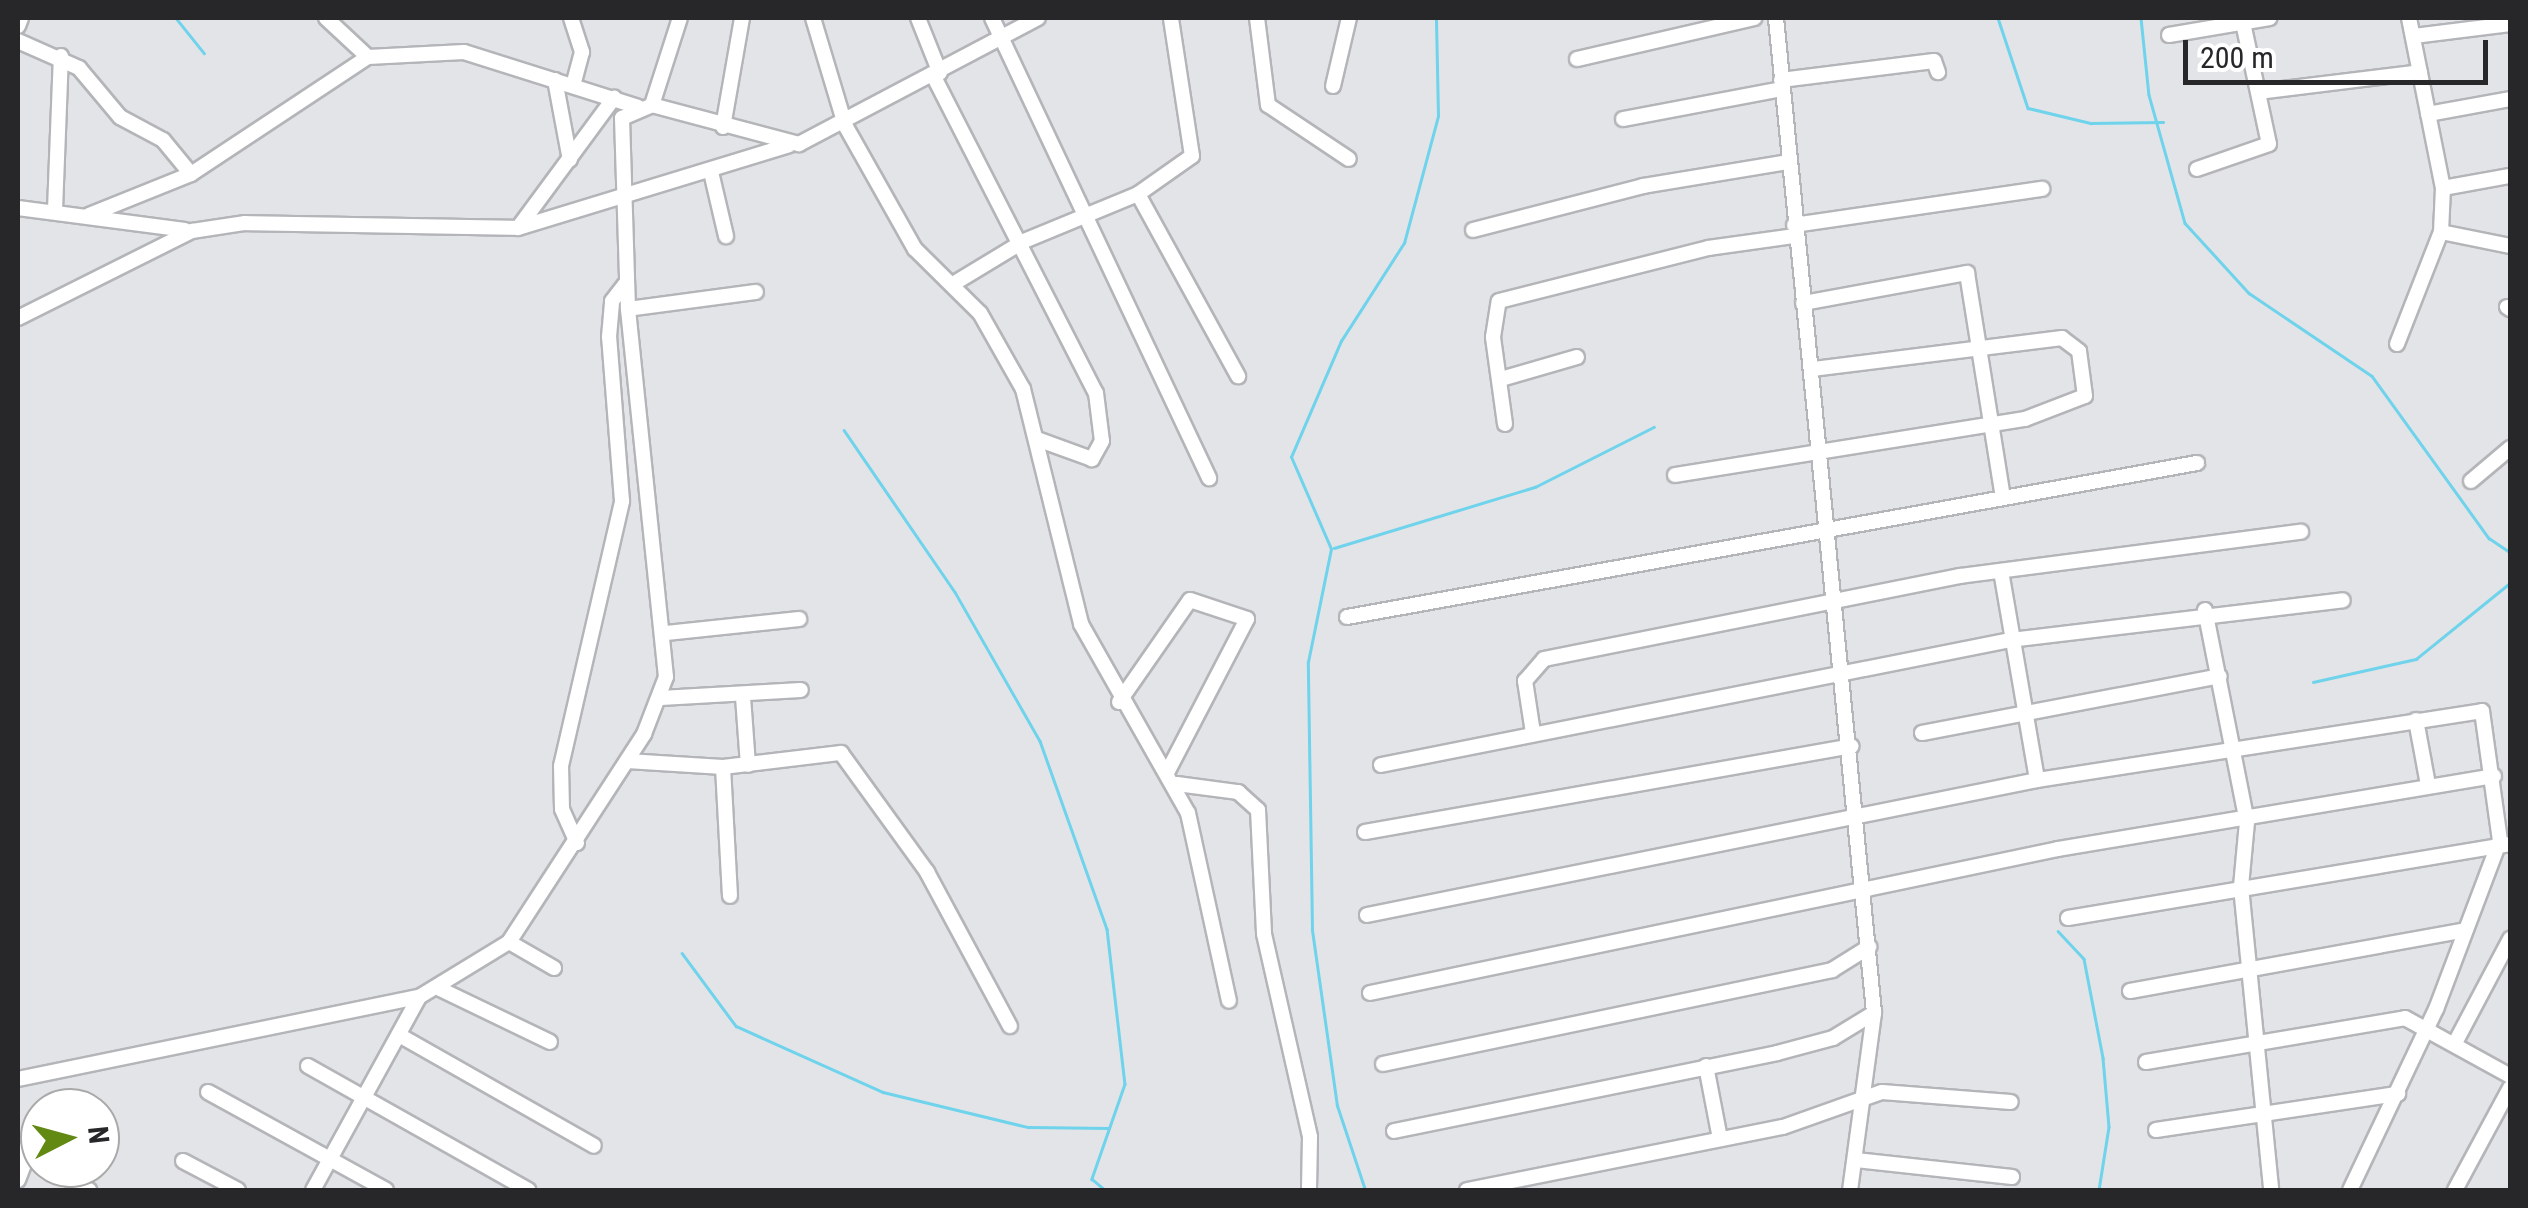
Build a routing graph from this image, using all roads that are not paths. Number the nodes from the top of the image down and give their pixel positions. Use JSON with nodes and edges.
{"nodes":[{"id":1,"x":22,"y":18,"type":"edge"},
{"id":2,"x":326,"y":18,"type":"edge"},
{"id":3,"x":570,"y":18,"type":"edge"},
{"id":4,"x":680,"y":18,"type":"edge"},
{"id":5,"x":742,"y":18,"type":"edge"},
{"id":6,"x":813,"y":18,"type":"edge"},
{"id":7,"x":918,"y":18,"type":"edge"},
{"id":8,"x":992,"y":18,"type":"edge"},
{"id":9,"x":1038,"y":18,"type":"edge"},
{"id":10,"x":1172,"y":18,"type":"edge"},
{"id":11,"x":1258,"y":18,"type":"edge"},
{"id":12,"x":1349,"y":18,"type":"edge"},
{"id":13,"x":1754,"y":18,"type":"edge"},
{"id":14,"x":1776,"y":18,"type":"edge"},
{"id":15,"x":2270,"y":18,"type":"edge"},
{"id":16,"x":2409,"y":18,"type":"edge"},
{"id":17,"x":2242,"y":19,"type":"edge"},
{"id":18,"x":2510,"y":24,"type":"edge"},
{"id":19,"x":18,"y":26,"type":"edge"},
{"id":20,"x":2169,"y":35,"type":"dead end"},
{"id":21,"x":2414,"y":36,"type":"junction"},
{"id":22,"x":1000,"y":40,"type":"junction"},
{"id":23,"x":18,"y":41,"type":"edge"},
{"id":24,"x":61,"y":56,"type":"junction"},
{"id":25,"x":368,"y":57,"type":"junction"},
{"id":26,"x":1578,"y":59,"type":"dead end"},
{"id":27,"x":1938,"y":72,"type":"dead end"},
{"id":28,"x":2420,"y":72,"type":"junction"},
{"id":29,"x":937,"y":75,"type":"junction"},
{"id":30,"x":555,"y":80,"type":"junction"},
{"id":31,"x":573,"y":85,"type":"junction"},
{"id":32,"x":1782,"y":85,"type":"junction"},
{"id":33,"x":1334,"y":86,"type":"dead end"},
{"id":34,"x":2258,"y":92,"type":"junction"},
{"id":35,"x":614,"y":98,"type":"junction"},
{"id":36,"x":2510,"y":99,"type":"edge"},
{"id":37,"x":645,"y":106,"type":"junction"},
{"id":38,"x":2428,"y":114,"type":"junction"},
{"id":39,"x":1622,"y":119,"type":"dead end"},
{"id":40,"x":845,"y":125,"type":"junction"},
{"id":41,"x":722,"y":127,"type":"junction"},
{"id":42,"x":789,"y":145,"type":"junction"},
{"id":43,"x":1349,"y":158,"type":"dead end"},
{"id":44,"x":570,"y":160,"type":"junction"},
{"id":45,"x":1788,"y":162,"type":"junction"},
{"id":46,"x":2197,"y":168,"type":"dead end"},
{"id":47,"x":710,"y":172,"type":"junction"},
{"id":48,"x":191,"y":174,"type":"junction"},
{"id":49,"x":2510,"y":176,"type":"edge"},
{"id":50,"x":2443,"y":188,"type":"junction"},
{"id":51,"x":2042,"y":190,"type":"dead end"},
{"id":52,"x":620,"y":194,"type":"junction"},
{"id":53,"x":1138,"y":194,"type":"junction"},
{"id":54,"x":18,"y":208,"type":"edge"},
{"id":55,"x":55,"y":210,"type":"junction"},
{"id":56,"x":89,"y":214,"type":"junction"},
{"id":57,"x":1083,"y":215,"type":"junction"},
{"id":58,"x":518,"y":228,"type":"junction"},
{"id":59,"x":1473,"y":230,"type":"dead end"},
{"id":60,"x":192,"y":231,"type":"junction"},
{"id":61,"x":1794,"y":231,"type":"junction"},
{"id":62,"x":2441,"y":232,"type":"junction"},
{"id":63,"x":726,"y":236,"type":"dead end"},
{"id":64,"x":1024,"y":241,"type":"junction"},
{"id":65,"x":2510,"y":246,"type":"edge"},
{"id":66,"x":626,"y":283,"type":"junction"},
{"id":67,"x":953,"y":284,"type":"junction"},
{"id":68,"x":756,"y":292,"type":"dead end"},
{"id":69,"x":1803,"y":303,"type":"junction"},
{"id":70,"x":628,"y":310,"type":"junction"},
{"id":71,"x":18,"y":318,"type":"edge"},
{"id":72,"x":2397,"y":344,"type":"dead end"},
{"id":73,"x":1976,"y":347,"type":"junction"},
{"id":74,"x":1577,"y":357,"type":"dead end"},
{"id":75,"x":1814,"y":369,"type":"junction"},
{"id":76,"x":1238,"y":376,"type":"dead end"},
{"id":77,"x":1501,"y":379,"type":"junction"},
{"id":78,"x":1992,"y":421,"type":"junction"},
{"id":79,"x":1505,"y":424,"type":"dead end"},
{"id":80,"x":1038,"y":439,"type":"junction"},
{"id":81,"x":2510,"y":448,"type":"edge"},
{"id":82,"x":1821,"y":450,"type":"junction"},
{"id":83,"x":2197,"y":462,"type":"dead end"},
{"id":84,"x":1675,"y":475,"type":"dead end"},
{"id":85,"x":1209,"y":478,"type":"dead end"},
{"id":86,"x":2471,"y":481,"type":"dead end"},
{"id":87,"x":2002,"y":492,"type":"junction"},
{"id":88,"x":1830,"y":523,"type":"junction"},
{"id":89,"x":2301,"y":532,"type":"dead end"},
{"id":90,"x":2001,"y":570,"type":"junction"},
{"id":91,"x":1836,"y":598,"type":"junction"},
{"id":92,"x":2343,"y":600,"type":"dead end"},
{"id":93,"x":2206,"y":610,"type":"junction"},
{"id":94,"x":1347,"y":618,"type":"dead end"},
{"id":95,"x":799,"y":619,"type":"dead end"},
{"id":96,"x":666,"y":633,"type":"junction"},
{"id":97,"x":2010,"y":640,"type":"junction"},
{"id":98,"x":1844,"y":671,"type":"junction"},
{"id":99,"x":2220,"y":676,"type":"junction"},
{"id":100,"x":801,"y":690,"type":"dead end"},
{"id":101,"x":743,"y":697,"type":"junction"},
{"id":102,"x":662,"y":698,"type":"junction"},
{"id":103,"x":1119,"y":702,"type":"junction"},
{"id":104,"x":2022,"y":711,"type":"junction"},
{"id":105,"x":2416,"y":720,"type":"junction"},
{"id":106,"x":1533,"y":732,"type":"junction"},
{"id":107,"x":1922,"y":733,"type":"dead end"},
{"id":108,"x":1851,"y":746,"type":"junction"},
{"id":109,"x":2229,"y":748,"type":"junction"},
{"id":110,"x":627,"y":761,"type":"junction"},
{"id":111,"x":748,"y":765,"type":"junction"},
{"id":112,"x":1381,"y":766,"type":"dead end"},
{"id":113,"x":723,"y":767,"type":"junction"},
{"id":114,"x":2494,"y":776,"type":"junction"},
{"id":115,"x":1172,"y":778,"type":"junction"},
{"id":116,"x":2036,"y":780,"type":"junction"},
{"id":117,"x":2428,"y":785,"type":"junction"},
{"id":118,"x":1858,"y":814,"type":"junction"},
{"id":119,"x":2246,"y":822,"type":"junction"},
{"id":120,"x":1366,"y":832,"type":"dead end"},
{"id":121,"x":2505,"y":842,"type":"edge"},
{"id":122,"x":577,"y":843,"type":"junction"},
{"id":123,"x":2241,"y":887,"type":"junction"},
{"id":124,"x":1865,"y":888,"type":"junction"},
{"id":125,"x":730,"y":896,"type":"dead end"},
{"id":126,"x":1367,"y":915,"type":"dead end"},
{"id":127,"x":2068,"y":918,"type":"dead end"},
{"id":128,"x":2465,"y":930,"type":"junction"},
{"id":129,"x":2510,"y":939,"type":"edge"},
{"id":130,"x":509,"y":942,"type":"junction"},
{"id":131,"x":1868,"y":947,"type":"junction"},
{"id":132,"x":2248,"y":966,"type":"junction"},
{"id":133,"x":554,"y":968,"type":"dead end"},
{"id":134,"x":440,"y":989,"type":"junction"},
{"id":135,"x":2130,"y":991,"type":"dead end"},
{"id":136,"x":1370,"y":993,"type":"dead end"},
{"id":137,"x":419,"y":997,"type":"junction"},
{"id":138,"x":1229,"y":1001,"type":"dead end"},
{"id":139,"x":1874,"y":1013,"type":"junction"},
{"id":140,"x":2427,"y":1025,"type":"junction"},
{"id":141,"x":1010,"y":1026,"type":"dead end"},
{"id":142,"x":399,"y":1036,"type":"junction"},
{"id":143,"x":2253,"y":1038,"type":"junction"},
{"id":144,"x":550,"y":1042,"type":"dead end"},
{"id":145,"x":2454,"y":1043,"type":"junction"},
{"id":146,"x":2146,"y":1062,"type":"dead end"},
{"id":147,"x":1383,"y":1064,"type":"dead end"},
{"id":148,"x":308,"y":1066,"type":"dead end"},
{"id":149,"x":1706,"y":1066,"type":"junction"},
{"id":150,"x":2510,"y":1076,"type":"edge"},
{"id":151,"x":18,"y":1079,"type":"edge"},
{"id":152,"x":2510,"y":1088,"type":"edge"},
{"id":153,"x":208,"y":1092,"type":"dead end"},
{"id":154,"x":2398,"y":1094,"type":"junction"},
{"id":155,"x":1866,"y":1096,"type":"junction"},
{"id":156,"x":363,"y":1097,"type":"junction"},
{"id":157,"x":2012,"y":1102,"type":"dead end"},
{"id":158,"x":2264,"y":1114,"type":"junction"},
{"id":159,"x":2156,"y":1130,"type":"dead end"},
{"id":160,"x":1394,"y":1131,"type":"dead end"},
{"id":161,"x":1720,"y":1138,"type":"junction"},
{"id":162,"x":594,"y":1146,"type":"dead end"},
{"id":163,"x":329,"y":1160,"type":"junction"},
{"id":164,"x":1856,"y":1160,"type":"junction"},
{"id":165,"x":184,"y":1161,"type":"dead end"},
{"id":166,"x":2012,"y":1177,"type":"dead end"},
{"id":167,"x":2265,"y":1188,"type":"edge"},
{"id":168,"x":238,"y":1190,"type":"edge"},
{"id":169,"x":314,"y":1190,"type":"edge"},
{"id":170,"x":386,"y":1190,"type":"edge"},
{"id":171,"x":528,"y":1190,"type":"edge"},
{"id":172,"x":1309,"y":1190,"type":"edge"},
{"id":173,"x":1468,"y":1190,"type":"edge"},
{"id":174,"x":1848,"y":1190,"type":"edge"},
{"id":175,"x":2350,"y":1190,"type":"edge"},
{"id":176,"x":2455,"y":1190,"type":"edge"}],
"edges":[{"from":1,"to":19,"type":"street"},
{"from":2,"to":25,"type":"street"},
{"from":3,"to":31,"type":"street"},
{"from":4,"to":37,"type":"street"},
{"from":5,"to":41,"type":"street"},
{"from":6,"to":40,"type":"street"},
{"from":7,"to":29,"type":"street"},
{"from":8,"to":22,"type":"street"},
{"from":9,"to":22,"type":"street"},
{"from":10,"to":53,"type":"street"},
{"from":11,"to":43,"type":"street"},
{"from":12,"to":33,"type":"street"},
{"from":13,"to":26,"type":"street"},
{"from":14,"to":32,"type":"street"},
{"from":15,"to":17,"type":"street"},
{"from":16,"to":21,"type":"street"},
{"from":17,"to":20,"type":"street"},
{"from":17,"to":34,"type":"street"},
{"from":18,"to":21,"type":"street"},
{"from":21,"to":28,"type":"street"},
{"from":22,"to":29,"type":"street"},
{"from":22,"to":57,"type":"street"},
{"from":23,"to":24,"type":"street"},
{"from":24,"to":48,"type":"street"},
{"from":24,"to":55,"type":"street"},
{"from":25,"to":30,"type":"street"},
{"from":25,"to":48,"type":"street"},
{"from":27,"to":32,"type":"street"},
{"from":28,"to":34,"type":"street"},
{"from":28,"to":38,"type":"street"},
{"from":29,"to":40,"type":"street"},
{"from":29,"to":64,"type":"street"},
{"from":30,"to":31,"type":"street"},
{"from":30,"to":44,"type":"street"},
{"from":31,"to":35,"type":"street"},
{"from":32,"to":39,"type":"street"},
{"from":32,"to":45,"type":"street"},
{"from":34,"to":46,"type":"street"},
{"from":35,"to":37,"type":"street"},
{"from":35,"to":44,"type":"street"},
{"from":36,"to":38,"type":"street"},
{"from":37,"to":41,"type":"street"},
{"from":37,"to":52,"type":"street"},
{"from":38,"to":50,"type":"street"},
{"from":40,"to":42,"type":"street"},
{"from":40,"to":67,"type":"street"},
{"from":41,"to":42,"type":"street"},
{"from":42,"to":47,"type":"street"},
{"from":44,"to":58,"type":"street"},
{"from":45,"to":59,"type":"street"},
{"from":45,"to":61,"type":"street"},
{"from":47,"to":52,"type":"street"},
{"from":47,"to":63,"type":"street"},
{"from":48,"to":56,"type":"street"},
{"from":49,"to":50,"type":"street"},
{"from":50,"to":62,"type":"street"},
{"from":51,"to":61,"type":"street"},
{"from":52,"to":58,"type":"street"},
{"from":52,"to":66,"type":"street"},
{"from":53,"to":57,"type":"street"},
{"from":53,"to":76,"type":"street"},
{"from":54,"to":55,"type":"street"},
{"from":55,"to":56,"type":"street"},
{"from":56,"to":60,"type":"street"},
{"from":57,"to":64,"type":"street"},
{"from":57,"to":85,"type":"street"},
{"from":58,"to":60,"type":"street"},
{"from":60,"to":71,"type":"street"},
{"from":61,"to":69,"type":"street"},
{"from":61,"to":77,"type":"street"},
{"from":62,"to":65,"type":"street"},
{"from":62,"to":72,"type":"street"},
{"from":64,"to":67,"type":"street"},
{"from":64,"to":80,"type":"street"},
{"from":66,"to":70,"type":"street"},
{"from":66,"to":122,"type":"street"},
{"from":67,"to":80,"type":"street"},
{"from":68,"to":70,"type":"street"},
{"from":69,"to":73,"type":"street"},
{"from":69,"to":75,"type":"street"},
{"from":70,"to":96,"type":"street"},
{"from":73,"to":75,"type":"street"},
{"from":73,"to":78,"type":"street"},
{"from":73,"to":78,"type":"street"},
{"from":74,"to":77,"type":"street"},
{"from":75,"to":82,"type":"street"},
{"from":77,"to":79,"type":"street"},
{"from":78,"to":82,"type":"street"},
{"from":78,"to":87,"type":"street"},
{"from":80,"to":103,"type":"street"},
{"from":81,"to":86,"type":"street"},
{"from":82,"to":84,"type":"street"},
{"from":82,"to":88,"type":"street"},
{"from":83,"to":87,"type":"street"},
{"from":87,"to":88,"type":"street"},
{"from":88,"to":91,"type":"street"},
{"from":88,"to":94,"type":"street"},
{"from":89,"to":90,"type":"street"},
{"from":90,"to":91,"type":"street"},
{"from":90,"to":97,"type":"street"},
{"from":91,"to":98,"type":"street"},
{"from":91,"to":106,"type":"street"},
{"from":92,"to":93,"type":"street"},
{"from":93,"to":97,"type":"street"},
{"from":93,"to":99,"type":"street"},
{"from":95,"to":96,"type":"street"},
{"from":96,"to":102,"type":"street"},
{"from":97,"to":98,"type":"street"},
{"from":97,"to":104,"type":"street"},
{"from":98,"to":106,"type":"street"},
{"from":98,"to":108,"type":"street"},
{"from":99,"to":104,"type":"street"},
{"from":99,"to":109,"type":"street"},
{"from":100,"to":101,"type":"street"},
{"from":101,"to":102,"type":"street"},
{"from":101,"to":111,"type":"street"},
{"from":102,"to":110,"type":"street"},
{"from":103,"to":115,"type":"street"},
{"from":103,"to":115,"type":"street"},
{"from":104,"to":107,"type":"street"},
{"from":104,"to":116,"type":"street"},
{"from":105,"to":109,"type":"street"},
{"from":105,"to":114,"type":"street"},
{"from":105,"to":117,"type":"street"},
{"from":106,"to":112,"type":"street"},
{"from":108,"to":118,"type":"street"},
{"from":108,"to":120,"type":"street"},
{"from":109,"to":116,"type":"street"},
{"from":109,"to":119,"type":"street"},
{"from":110,"to":113,"type":"street"},
{"from":110,"to":122,"type":"street"},
{"from":111,"to":113,"type":"street"},
{"from":111,"to":141,"type":"street"},
{"from":113,"to":125,"type":"street"},
{"from":114,"to":117,"type":"street"},
{"from":114,"to":121,"type":"street"},
{"from":115,"to":138,"type":"street"},
{"from":115,"to":172,"type":"street"},
{"from":116,"to":118,"type":"street"},
{"from":117,"to":119,"type":"street"},
{"from":118,"to":124,"type":"street"},
{"from":118,"to":126,"type":"street"},
{"from":119,"to":123,"type":"street"},
{"from":119,"to":124,"type":"street"},
{"from":121,"to":123,"type":"street"},
{"from":121,"to":128,"type":"street"},
{"from":122,"to":130,"type":"street"},
{"from":123,"to":127,"type":"street"},
{"from":123,"to":132,"type":"street"},
{"from":124,"to":131,"type":"street"},
{"from":124,"to":136,"type":"street"},
{"from":128,"to":132,"type":"street"},
{"from":128,"to":140,"type":"street"},
{"from":129,"to":145,"type":"street"},
{"from":130,"to":133,"type":"street"},
{"from":130,"to":134,"type":"street"},
{"from":131,"to":139,"type":"street"},
{"from":131,"to":147,"type":"street"},
{"from":132,"to":135,"type":"street"},
{"from":132,"to":143,"type":"street"},
{"from":134,"to":137,"type":"street"},
{"from":134,"to":144,"type":"street"},
{"from":137,"to":142,"type":"street"},
{"from":137,"to":151,"type":"street"},
{"from":139,"to":149,"type":"street"},
{"from":139,"to":155,"type":"street"},
{"from":140,"to":143,"type":"street"},
{"from":140,"to":145,"type":"street"},
{"from":140,"to":154,"type":"street"},
{"from":142,"to":156,"type":"street"},
{"from":142,"to":162,"type":"street"},
{"from":143,"to":146,"type":"street"},
{"from":143,"to":158,"type":"street"},
{"from":145,"to":150,"type":"street"},
{"from":148,"to":156,"type":"street"},
{"from":149,"to":160,"type":"street"},
{"from":149,"to":161,"type":"street"},
{"from":152,"to":176,"type":"street"},
{"from":153,"to":163,"type":"street"},
{"from":154,"to":158,"type":"street"},
{"from":154,"to":175,"type":"street"},
{"from":155,"to":157,"type":"street"},
{"from":155,"to":161,"type":"street"},
{"from":155,"to":164,"type":"street"},
{"from":156,"to":163,"type":"street"},
{"from":156,"to":171,"type":"street"},
{"from":158,"to":159,"type":"street"},
{"from":158,"to":167,"type":"street"},
{"from":161,"to":173,"type":"street"},
{"from":163,"to":169,"type":"street"},
{"from":163,"to":170,"type":"street"},
{"from":164,"to":166,"type":"street"},
{"from":164,"to":174,"type":"street"},
{"from":165,"to":168,"type":"street"}]}
